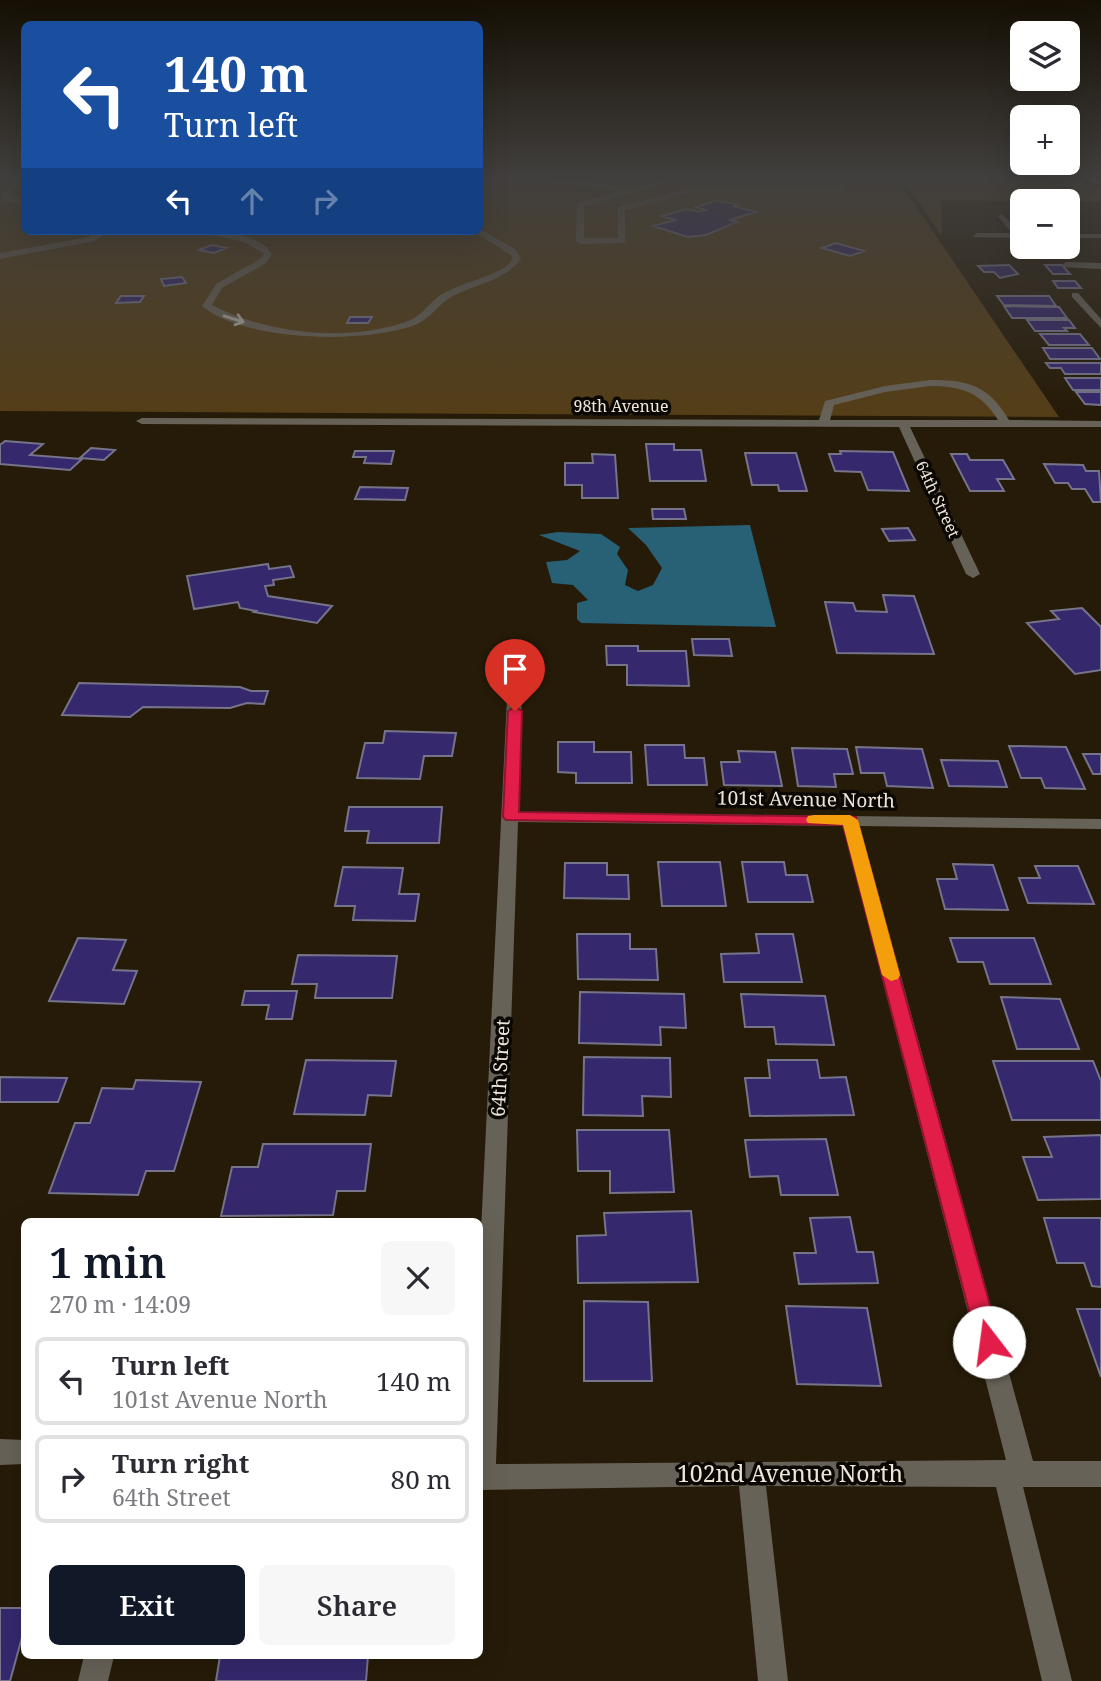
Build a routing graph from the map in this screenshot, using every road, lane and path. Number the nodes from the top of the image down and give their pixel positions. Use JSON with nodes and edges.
{"nodes":[{"id":1,"x":267,"y":255,"type":"edge"},
{"id":2,"x":515,"y":255,"type":"edge"},
{"id":3,"x":1066,"y":265,"type":"dead end"},
{"id":4,"x":1101,"y":266,"type":"edge"},
{"id":5,"x":1075,"y":295,"type":"dead end"},
{"id":6,"x":1101,"y":325,"type":"edge"},
{"id":7,"x":142,"y":421,"type":"dead end"},
{"id":8,"x":824,"y":423,"type":"junction"},
{"id":9,"x":903,"y":424,"type":"junction"},
{"id":10,"x":1006,"y":424,"type":"junction"},
{"id":11,"x":1101,"y":424,"type":"edge"},
{"id":12,"x":972,"y":575,"type":"dead end"},
{"id":13,"x":516,"y":658,"type":"dead end"},
{"id":14,"x":511,"y":817,"type":"junction"},
{"id":15,"x":850,"y":820,"type":"junction"},
{"id":16,"x":1101,"y":824,"type":"edge"},
{"id":17,"x":483,"y":1433,"type":"edge"},
{"id":18,"x":0,"y":1452,"type":"edge"},
{"id":19,"x":21,"y":1452,"type":"edge"},
{"id":20,"x":751,"y":1473,"type":"junction"},
{"id":21,"x":1015,"y":1473,"type":"junction"},
{"id":22,"x":1101,"y":1474,"type":"edge"},
{"id":23,"x":483,"y":1477,"type":"edge"},
{"id":24,"x":98,"y":1659,"type":"edge"},
{"id":25,"x":93,"y":1681,"type":"edge"},
{"id":26,"x":773,"y":1681,"type":"edge"},
{"id":27,"x":1057,"y":1681,"type":"edge"}],
"edges":[{"from":1,"to":2,"type":"street","one_way":true},
{"from":3,"to":4,"type":"street"},
{"from":5,"to":6,"type":"street"},
{"from":7,"to":8,"type":"street","name":"98th Avenue"},
{"from":8,"to":9,"type":"street","name":"98th Avenue"},
{"from":8,"to":10,"type":"street"},
{"from":9,"to":10,"type":"street","name":"98th Avenue"},
{"from":9,"to":12,"type":"street","name":"64th Street"},
{"from":10,"to":11,"type":"street","name":"98th Avenue"},
{"from":13,"to":14,"type":"street","name":"64th Street"},
{"from":14,"to":15,"type":"street","name":"101st Avenue North"},
{"from":14,"to":17,"type":"street","name":"64th Street"},
{"from":15,"to":16,"type":"street","name":"101st Avenue North"},
{"from":15,"to":21,"type":"street"},
{"from":18,"to":19,"type":"street"},
{"from":20,"to":21,"type":"street","name":"102nd Avenue North"},
{"from":20,"to":23,"type":"street","name":"102nd Avenue North"},
{"from":20,"to":26,"type":"street"},
{"from":21,"to":22,"type":"street","name":"102nd Avenue North"},
{"from":21,"to":27,"type":"street"},
{"from":24,"to":25,"type":"street"}]}
